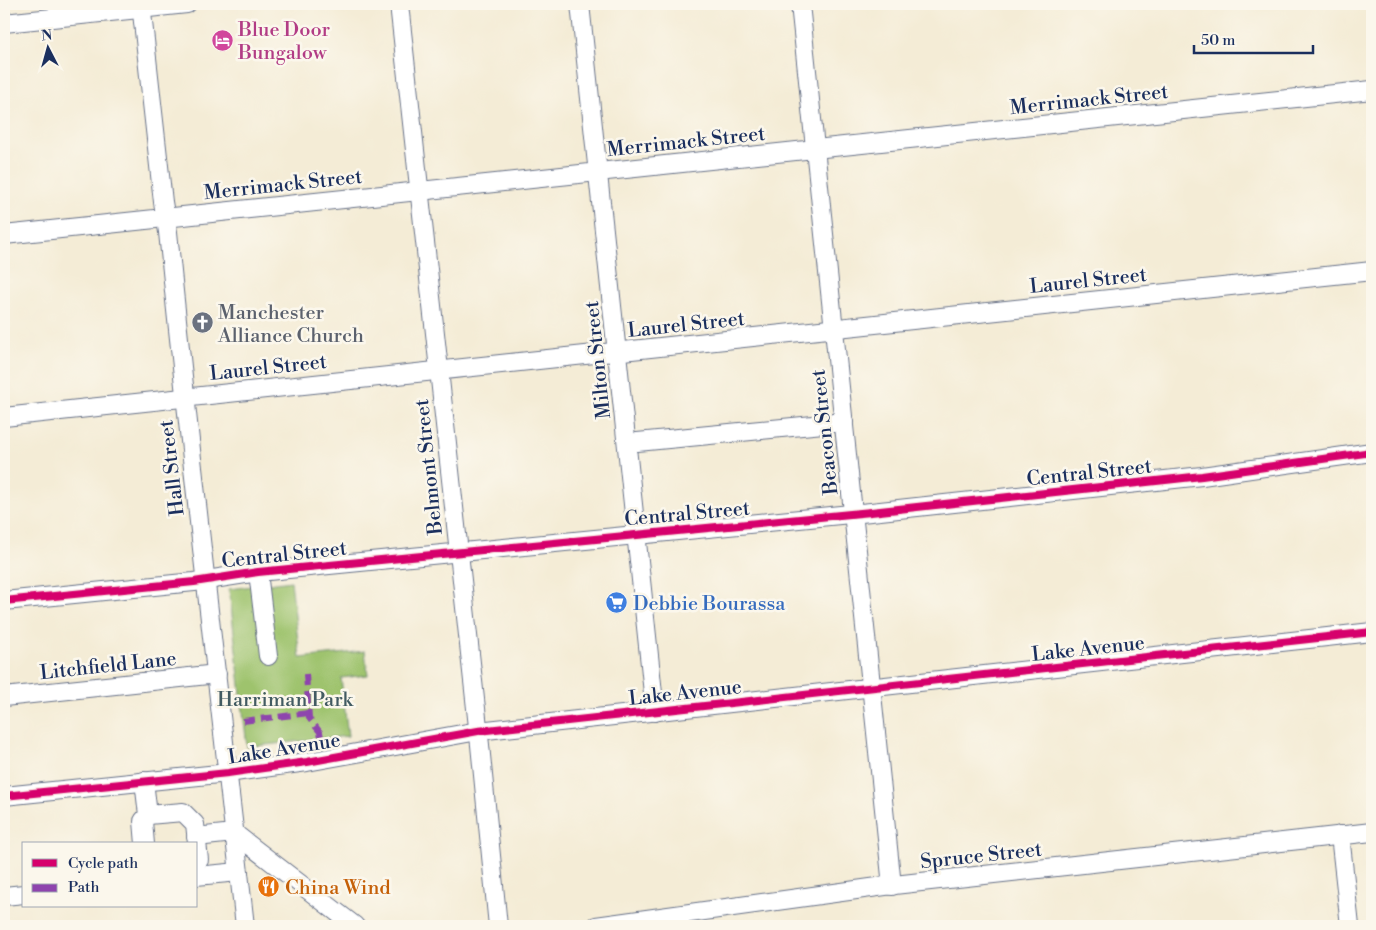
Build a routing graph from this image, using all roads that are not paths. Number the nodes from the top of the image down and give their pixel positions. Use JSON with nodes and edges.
{"nodes":[{"id":1,"x":187,"y":4,"type":"edge"},
{"id":2,"x":399,"y":4,"type":"edge"},
{"id":3,"x":580,"y":4,"type":"edge"},
{"id":4,"x":800,"y":4,"type":"edge"},
{"id":5,"x":141,"y":6,"type":"edge"},
{"id":6,"x":4,"y":23,"type":"edge"},
{"id":7,"x":1372,"y":90,"type":"edge"},
{"id":8,"x":816,"y":148,"type":"junction"},
{"id":9,"x":598,"y":172,"type":"junction"},
{"id":10,"x":419,"y":191,"type":"junction"},
{"id":11,"x":165,"y":217,"type":"junction"},
{"id":12,"x":4,"y":235,"type":"edge"},
{"id":13,"x":1372,"y":271,"type":"edge"},
{"id":14,"x":835,"y":329,"type":"junction"},
{"id":15,"x":616,"y":352,"type":"junction"},
{"id":16,"x":439,"y":371,"type":"junction"},
{"id":17,"x":184,"y":397,"type":"junction"},
{"id":18,"x":4,"y":417,"type":"edge"},
{"id":19,"x":844,"y":422,"type":"junction"},
{"id":20,"x":627,"y":443,"type":"junction"},
{"id":21,"x":1372,"y":452,"type":"edge"},
{"id":22,"x":854,"y":514,"type":"junction"},
{"id":23,"x":636,"y":534,"type":"junction"},
{"id":24,"x":458,"y":552,"type":"junction"},
{"id":25,"x":258,"y":572,"type":"junction"},
{"id":26,"x":206,"y":579,"type":"junction"},
{"id":27,"x":4,"y":601,"type":"edge"},
{"id":28,"x":1372,"y":632,"type":"edge"},
{"id":29,"x":268,"y":656,"type":"dead end"},
{"id":30,"x":217,"y":674,"type":"junction"},
{"id":31,"x":872,"y":688,"type":"junction"},
{"id":32,"x":4,"y":697,"type":"edge"},
{"id":33,"x":655,"y":712,"type":"junction"},
{"id":34,"x":478,"y":731,"type":"junction"},
{"id":35,"x":228,"y":774,"type":"junction"},
{"id":36,"x":144,"y":781,"type":"junction"},
{"id":37,"x":4,"y":796,"type":"edge"},
{"id":38,"x":148,"y":815,"type":"junction"},
{"id":39,"x":1372,"y":832,"type":"edge"},
{"id":40,"x":234,"y":833,"type":"junction"},
{"id":41,"x":1340,"y":835,"type":"junction"},
{"id":42,"x":196,"y":837,"type":"junction"},
{"id":43,"x":146,"y":842,"type":"edge"},
{"id":44,"x":197,"y":842,"type":"edge"},
{"id":45,"x":239,"y":872,"type":"junction"},
{"id":46,"x":198,"y":876,"type":"edge"},
{"id":47,"x":892,"y":886,"type":"junction"},
{"id":48,"x":22,"y":894,"type":"edge"},
{"id":49,"x":4,"y":896,"type":"edge"},
{"id":50,"x":632,"y":924,"type":"edge"},
{"id":51,"x":245,"y":926,"type":"edge"},
{"id":52,"x":355,"y":926,"type":"edge"},
{"id":53,"x":498,"y":926,"type":"edge"},
{"id":54,"x":596,"y":926,"type":"edge"},
{"id":55,"x":1350,"y":926,"type":"edge"}],
"edges":[{"from":1,"to":5,"type":"street"},
{"from":2,"to":10,"type":"street","name":"Belmont Street"},
{"from":3,"to":9,"type":"street","name":"Milton Street"},
{"from":4,"to":8,"type":"street","name":"Beacon Street"},
{"from":5,"to":6,"type":"street"},
{"from":5,"to":11,"type":"street","name":"Hall Street"},
{"from":7,"to":8,"type":"street","name":"Merrimack Street"},
{"from":8,"to":9,"type":"street","name":"Merrimack Street"},
{"from":8,"to":14,"type":"street","name":"Beacon Street"},
{"from":9,"to":10,"type":"street","name":"Merrimack Street"},
{"from":9,"to":15,"type":"street","name":"Milton Street"},
{"from":10,"to":11,"type":"street","name":"Merrimack Street"},
{"from":10,"to":16,"type":"street","name":"Belmont Street"},
{"from":11,"to":12,"type":"street","name":"Merrimack Street"},
{"from":11,"to":17,"type":"street","name":"Hall Street"},
{"from":13,"to":14,"type":"street","name":"Laurel Street"},
{"from":14,"to":15,"type":"street","name":"Laurel Street"},
{"from":14,"to":19,"type":"street","name":"Beacon Street"},
{"from":15,"to":16,"type":"street","name":"Laurel Street"},
{"from":15,"to":20,"type":"street","name":"Milton Street"},
{"from":16,"to":17,"type":"street","name":"Laurel Street"},
{"from":16,"to":24,"type":"street","name":"Belmont Street"},
{"from":17,"to":18,"type":"street","name":"Laurel Street"},
{"from":17,"to":26,"type":"street","name":"Hall Street"},
{"from":19,"to":20,"type":"street"},
{"from":19,"to":22,"type":"street","name":"Beacon Street"},
{"from":20,"to":23,"type":"street","name":"Milton Street"},
{"from":21,"to":22,"type":"street","name":"Central Street"},
{"from":22,"to":23,"type":"street","name":"Central Street"},
{"from":22,"to":31,"type":"street","name":"Beacon Street"},
{"from":23,"to":24,"type":"street","name":"Central Street"},
{"from":23,"to":33,"type":"street","name":"Milton Street"},
{"from":24,"to":25,"type":"street","name":"Central Street"},
{"from":24,"to":34,"type":"street","name":"Belmont Street"},
{"from":25,"to":26,"type":"street","name":"Central Street"},
{"from":25,"to":29,"type":"street"},
{"from":26,"to":27,"type":"street","name":"Central Street"},
{"from":26,"to":30,"type":"street","name":"Hall Street"},
{"from":28,"to":31,"type":"street","name":"Lake Avenue"},
{"from":30,"to":32,"type":"street","name":"Litchfield Lane"},
{"from":30,"to":35,"type":"street","name":"Hall Street"},
{"from":31,"to":33,"type":"street","name":"Lake Avenue"},
{"from":31,"to":47,"type":"street","name":"Beacon Street"},
{"from":33,"to":34,"type":"street","name":"Lake Avenue"},
{"from":34,"to":35,"type":"street","name":"Lake Avenue"},
{"from":34,"to":53,"type":"street","name":"Belmont Street"},
{"from":35,"to":36,"type":"street","name":"Lake Avenue"},
{"from":35,"to":40,"type":"street","name":"Hall Street"},
{"from":36,"to":37,"type":"street","name":"Lake Avenue"},
{"from":36,"to":38,"type":"street"},
{"from":38,"to":42,"type":"street"},
{"from":38,"to":43,"type":"street"},
{"from":39,"to":41,"type":"street","name":"Spruce Street"},
{"from":40,"to":42,"type":"street"},
{"from":40,"to":45,"type":"street","name":"Hall Street"},
{"from":40,"to":52,"type":"street"},
{"from":41,"to":47,"type":"street","name":"Spruce Street"},
{"from":41,"to":55,"type":"street"},
{"from":42,"to":44,"type":"street"},
{"from":45,"to":46,"type":"street"},
{"from":45,"to":51,"type":"street","name":"Hall Street"},
{"from":47,"to":50,"type":"street","name":"Spruce Street"},
{"from":48,"to":49,"type":"street"},
{"from":50,"to":54,"type":"street","name":"Spruce Street"}]}
